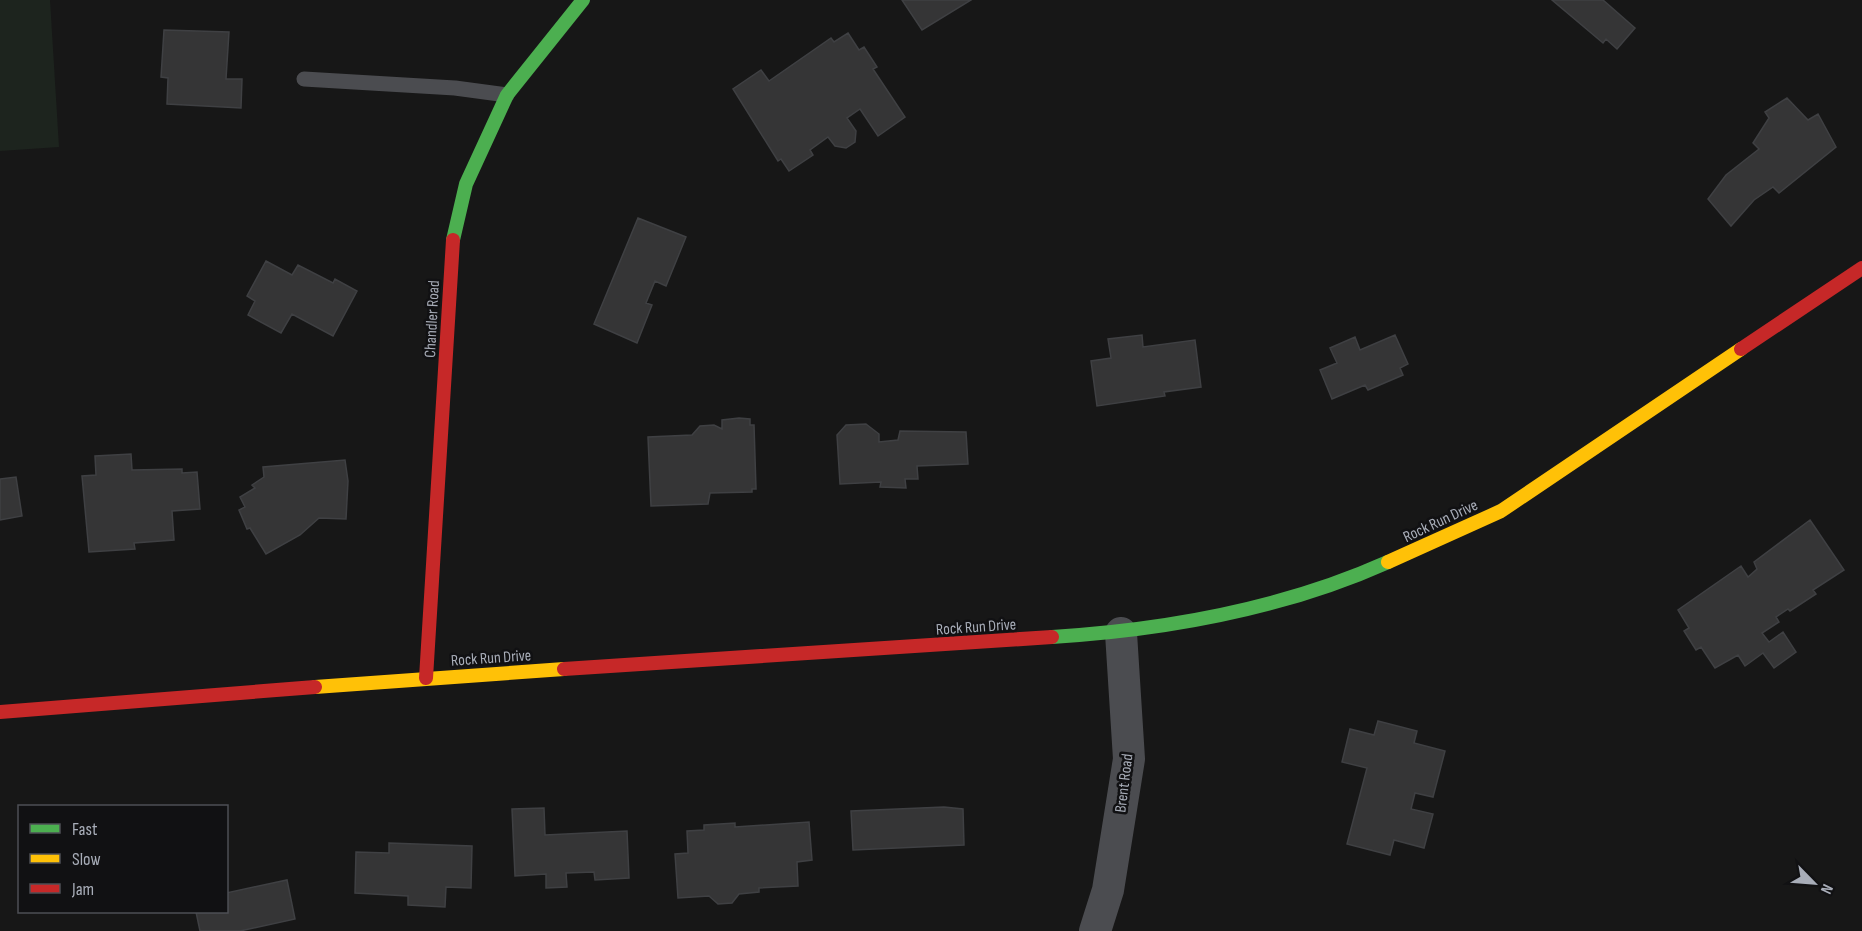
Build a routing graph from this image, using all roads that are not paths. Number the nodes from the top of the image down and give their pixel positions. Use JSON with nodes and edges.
{"nodes":[{"id":1,"x":583,"y":0,"type":"edge"},
{"id":2,"x":304,"y":79,"type":"dead end"},
{"id":3,"x":507,"y":95,"type":"junction"},
{"id":4,"x":1862,"y":268,"type":"edge"},
{"id":5,"x":1121,"y":633,"type":"junction"},
{"id":6,"x":426,"y":678,"type":"junction"},
{"id":7,"x":0,"y":712,"type":"edge"},
{"id":8,"x":1095,"y":931,"type":"edge"}],
"edges":[{"from":1,"to":3,"type":"street","name":"Chandler Road"},
{"from":2,"to":3,"type":"lane"},
{"from":3,"to":6,"type":"street","name":"Chandler Road"},
{"from":4,"to":5,"type":"street","name":"Rock Run Drive"},
{"from":5,"to":6,"type":"street","name":"Rock Run Drive"},
{"from":5,"to":8,"type":"street","name":"Brent Road"},
{"from":6,"to":7,"type":"street","name":"Rock Run Drive"}]}
